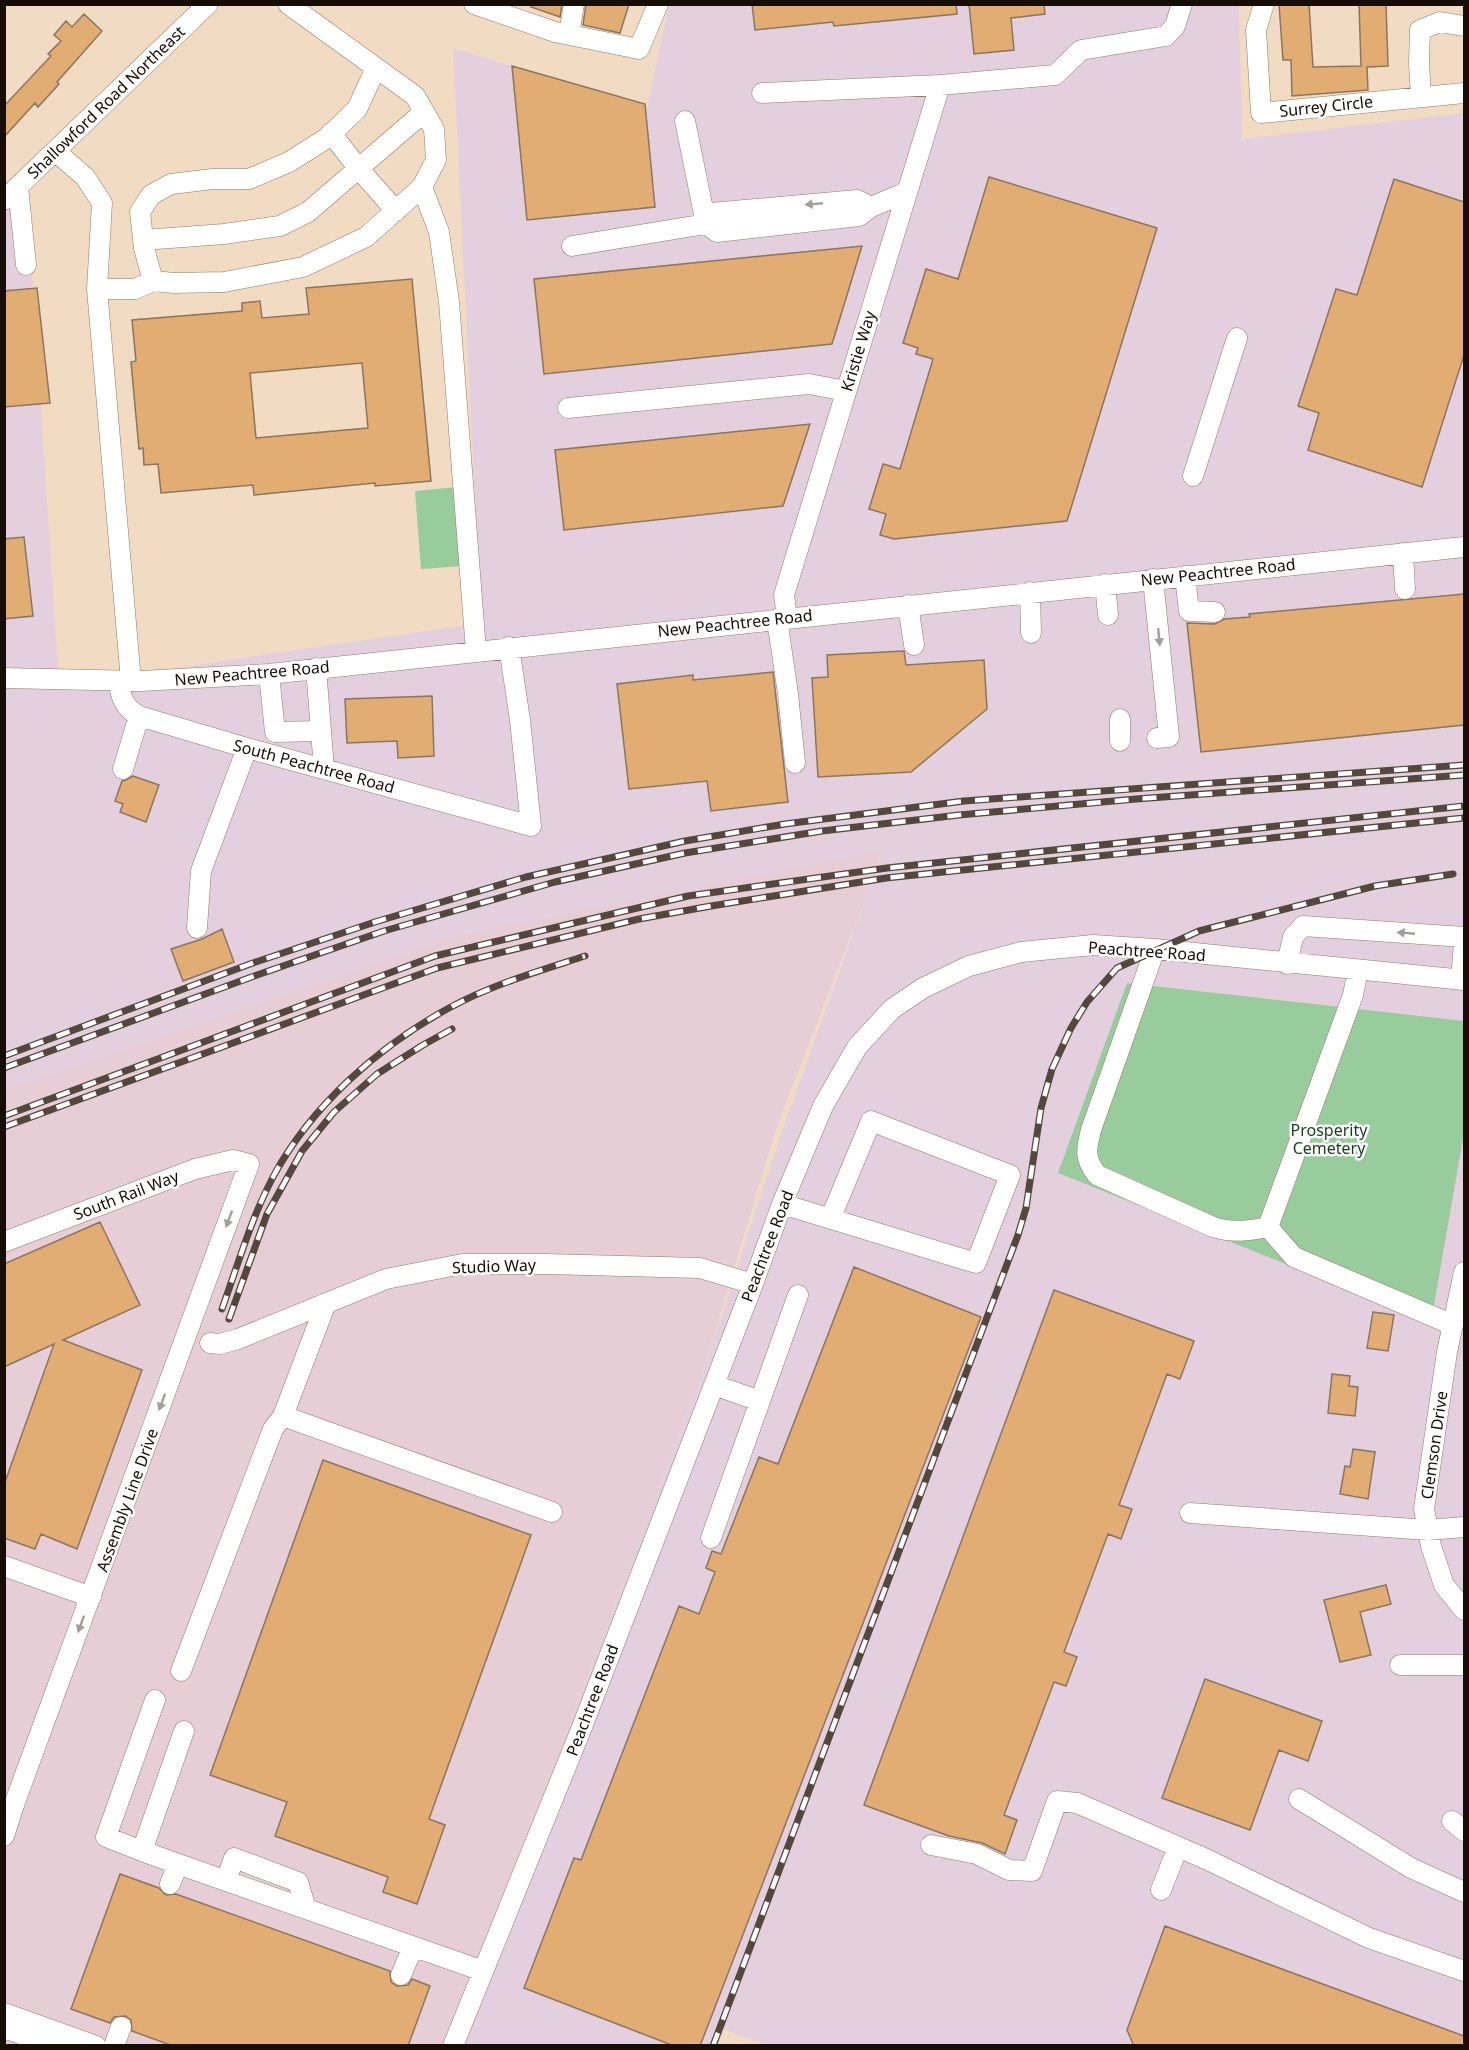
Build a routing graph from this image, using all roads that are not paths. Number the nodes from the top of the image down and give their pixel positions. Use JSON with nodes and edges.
{"nodes":[{"id":1,"x":208,"y":4,"type":"edge"},
{"id":2,"x":288,"y":4,"type":"edge"},
{"id":3,"x":474,"y":4,"type":"edge"},
{"id":4,"x":574,"y":4,"type":"edge"},
{"id":5,"x":658,"y":4,"type":"edge"},
{"id":6,"x":1182,"y":4,"type":"edge"},
{"id":7,"x":1264,"y":4,"type":"edge"},
{"id":8,"x":1464,"y":26,"type":"edge"},
{"id":9,"x":569,"y":35,"type":"junction"},
{"id":10,"x":376,"y":68,"type":"junction"},
{"id":11,"x":940,"y":85,"type":"junction"},
{"id":12,"x":762,"y":93,"type":"dead end"},
{"id":13,"x":1464,"y":93,"type":"edge"},
{"id":14,"x":1421,"y":97,"type":"junction"},
{"id":15,"x":424,"y":112,"type":"junction"},
{"id":16,"x":686,"y":121,"type":"dead end"},
{"id":17,"x":331,"y":133,"type":"junction"},
{"id":18,"x":55,"y":151,"type":"junction"},
{"id":19,"x":358,"y":168,"type":"junction"},
{"id":20,"x":422,"y":187,"type":"junction"},
{"id":21,"x":907,"y":192,"type":"junction"},
{"id":22,"x":11,"y":193,"type":"edge"},
{"id":23,"x":396,"y":211,"type":"junction"},
{"id":24,"x":706,"y":224,"type":"junction"},
{"id":25,"x":143,"y":240,"type":"junction"},
{"id":26,"x":572,"y":246,"type":"dead end"},
{"id":27,"x":26,"y":265,"type":"dead end"},
{"id":28,"x":153,"y":281,"type":"junction"},
{"id":29,"x":97,"y":289,"type":"junction"},
{"id":30,"x":1237,"y":339,"type":"dead end"},
{"id":31,"x":846,"y":391,"type":"junction"},
{"id":32,"x":568,"y":408,"type":"dead end"},
{"id":33,"x":1193,"y":476,"type":"dead end"},
{"id":34,"x":1464,"y":547,"type":"edge"},
{"id":35,"x":1403,"y":553,"type":"junction"},
{"id":36,"x":1185,"y":576,"type":"junction"},
{"id":37,"x":1153,"y":579,"type":"junction"},
{"id":38,"x":1105,"y":584,"type":"junction"},
{"id":39,"x":1405,"y":589,"type":"dead end"},
{"id":40,"x":1030,"y":592,"type":"junction"},
{"id":41,"x":908,"y":605,"type":"junction"},
{"id":42,"x":1215,"y":612,"type":"dead end"},
{"id":43,"x":1108,"y":615,"type":"dead end"},
{"id":44,"x":782,"y":618,"type":"junction"},
{"id":45,"x":1031,"y":633,"type":"dead end"},
{"id":46,"x":914,"y":645,"type":"dead end"},
{"id":47,"x":509,"y":647,"type":"junction"},
{"id":48,"x":476,"y":651,"type":"junction"},
{"id":49,"x":316,"y":668,"type":"junction"},
{"id":50,"x":269,"y":674,"type":"junction"},
{"id":51,"x":4,"y":678,"type":"edge"},
{"id":52,"x":125,"y":681,"type":"junction"},
{"id":53,"x":139,"y":716,"type":"junction"},
{"id":54,"x":1120,"y":719,"type":"dead end"},
{"id":55,"x":321,"y":731,"type":"junction"},
{"id":56,"x":1163,"y":738,"type":"dead end"},
{"id":57,"x":1120,"y":741,"type":"dead end"},
{"id":58,"x":247,"y":748,"type":"junction"},
{"id":59,"x":795,"y":763,"type":"dead end"},
{"id":60,"x":123,"y":769,"type":"dead end"},
{"id":61,"x":324,"y":769,"type":"junction"},
{"id":62,"x":197,"y":928,"type":"dead end"},
{"id":63,"x":1464,"y":937,"type":"edge"},
{"id":64,"x":1464,"y":943,"type":"edge"},
{"id":65,"x":1155,"y":949,"type":"junction"},
{"id":66,"x":1287,"y":964,"type":"junction"},
{"id":67,"x":1358,"y":970,"type":"junction"},
{"id":68,"x":1463,"y":980,"type":"edge"},
{"id":69,"x":249,"y":1164,"type":"joint"},
{"id":70,"x":782,"y":1203,"type":"junction"},
{"id":71,"x":831,"y":1217,"type":"junction"},
{"id":72,"x":1268,"y":1227,"type":"junction"},
{"id":73,"x":4,"y":1242,"type":"edge"},
{"id":74,"x":1464,"y":1272,"type":"edge"},
{"id":75,"x":753,"y":1284,"type":"junction"},
{"id":76,"x":798,"y":1295,"type":"dead end"},
{"id":77,"x":326,"y":1303,"type":"junction"},
{"id":78,"x":1453,"y":1325,"type":"junction"},
{"id":79,"x":210,"y":1343,"type":"dead end"},
{"id":80,"x":714,"y":1384,"type":"junction"},
{"id":81,"x":760,"y":1401,"type":"junction"},
{"id":82,"x":283,"y":1416,"type":"junction"},
{"id":83,"x":552,"y":1512,"type":"dead end"},
{"id":84,"x":1190,"y":1513,"type":"dead end"},
{"id":85,"x":1464,"y":1527,"type":"edge"},
{"id":86,"x":1428,"y":1530,"type":"junction"},
{"id":87,"x":711,"y":1538,"type":"dead end"},
{"id":88,"x":4,"y":1566,"type":"edge"},
{"id":89,"x":91,"y":1598,"type":"junction"},
{"id":90,"x":1464,"y":1611,"type":"edge"},
{"id":91,"x":1400,"y":1665,"type":"dead end"},
{"id":92,"x":1464,"y":1665,"type":"edge"},
{"id":93,"x":181,"y":1671,"type":"dead end"},
{"id":94,"x":155,"y":1700,"type":"dead end"},
{"id":95,"x":184,"y":1731,"type":"dead end"},
{"id":96,"x":11,"y":1796,"type":"edge"},
{"id":97,"x":1299,"y":1799,"type":"dead end"},
{"id":98,"x":4,"y":1836,"type":"edge"},
{"id":99,"x":931,"y":1845,"type":"dead end"},
{"id":100,"x":1178,"y":1847,"type":"junction"},
{"id":101,"x":142,"y":1851,"type":"junction"},
{"id":102,"x":178,"y":1864,"type":"junction"},
{"id":103,"x":170,"y":1884,"type":"dead end"},
{"id":104,"x":1161,"y":1890,"type":"dead end"},
{"id":105,"x":1464,"y":1892,"type":"edge"},
{"id":106,"x":413,"y":1947,"type":"junction"},
{"id":107,"x":483,"y":1971,"type":"junction"},
{"id":108,"x":1464,"y":1971,"type":"edge"},
{"id":109,"x":401,"y":1975,"type":"dead end"},
{"id":110,"x":4,"y":2013,"type":"edge"},
{"id":111,"x":121,"y":2027,"type":"dead end"},
{"id":112,"x":4,"y":2030,"type":"edge"},
{"id":113,"x":52,"y":2046,"type":"edge"},
{"id":114,"x":96,"y":2046,"type":"edge"},
{"id":115,"x":114,"y":2046,"type":"edge"},
{"id":116,"x":453,"y":2046,"type":"edge"}],
"edges":[{"from":1,"to":18,"type":"street","name":"Shallowford Road Northeast"},
{"from":2,"to":10,"type":"street"},
{"from":3,"to":9,"type":"street"},
{"from":4,"to":9,"type":"street"},
{"from":5,"to":9,"type":"street"},
{"from":6,"to":11,"type":"street"},
{"from":7,"to":14,"type":"street","name":"Surrey Circle"},
{"from":8,"to":14,"type":"street"},
{"from":10,"to":15,"type":"street"},
{"from":10,"to":17,"type":"street"},
{"from":11,"to":12,"type":"street"},
{"from":11,"to":21,"type":"street","name":"Kristie Way"},
{"from":13,"to":14,"type":"street","name":"Surrey Circle"},
{"from":15,"to":19,"type":"street"},
{"from":15,"to":20,"type":"street"},
{"from":16,"to":24,"type":"street"},
{"from":17,"to":19,"type":"street"},
{"from":17,"to":25,"type":"street"},
{"from":18,"to":22,"type":"street","name":"Shallowford Road Northeast"},
{"from":18,"to":29,"type":"street"},
{"from":19,"to":23,"type":"street"},
{"from":19,"to":25,"type":"street"},
{"from":20,"to":23,"type":"street"},
{"from":20,"to":48,"type":"street"},
{"from":21,"to":24,"type":"street"},
{"from":21,"to":31,"type":"street","name":"Kristie Way"},
{"from":22,"to":27,"type":"street"},
{"from":23,"to":28,"type":"street"},
{"from":24,"to":26,"type":"street"},
{"from":25,"to":28,"type":"street"},
{"from":28,"to":29,"type":"street"},
{"from":29,"to":52,"type":"street"},
{"from":30,"to":33,"type":"street"},
{"from":31,"to":32,"type":"street"},
{"from":31,"to":44,"type":"street","name":"Kristie Way"},
{"from":34,"to":35,"type":"street","name":"New Peachtree Road"},
{"from":35,"to":36,"type":"street","name":"New Peachtree Road"},
{"from":35,"to":39,"type":"street"},
{"from":36,"to":37,"type":"street","name":"New Peachtree Road"},
{"from":36,"to":42,"type":"street"},
{"from":37,"to":38,"type":"street","name":"New Peachtree Road"},
{"from":37,"to":56,"type":"street","one_way":true},
{"from":38,"to":40,"type":"street","name":"New Peachtree Road"},
{"from":38,"to":43,"type":"street"},
{"from":40,"to":41,"type":"street","name":"New Peachtree Road"},
{"from":40,"to":45,"type":"street"},
{"from":41,"to":44,"type":"street","name":"New Peachtree Road"},
{"from":41,"to":46,"type":"street"},
{"from":44,"to":47,"type":"street","name":"New Peachtree Road"},
{"from":44,"to":59,"type":"street","name":"Kristie Way"},
{"from":47,"to":48,"type":"street","name":"New Peachtree Road"},
{"from":47,"to":61,"type":"street","name":"South Peachtree Road"},
{"from":48,"to":49,"type":"street","name":"New Peachtree Road"},
{"from":49,"to":50,"type":"street","name":"New Peachtree Road"},
{"from":49,"to":55,"type":"street"},
{"from":50,"to":52,"type":"street","name":"New Peachtree Road"},
{"from":50,"to":55,"type":"street"},
{"from":51,"to":52,"type":"street","name":"New Peachtree Road"},
{"from":52,"to":53,"type":"street"},
{"from":53,"to":58,"type":"street","name":"South Peachtree Road"},
{"from":53,"to":60,"type":"street"},
{"from":54,"to":57,"type":"street"},
{"from":55,"to":61,"type":"street"},
{"from":58,"to":61,"type":"street","name":"South Peachtree Road"},
{"from":58,"to":62,"type":"street"},
{"from":63,"to":66,"type":"street","one_way":true},
{"from":64,"to":68,"type":"street"},
{"from":65,"to":66,"type":"street","name":"Peachtree Road"},
{"from":65,"to":70,"type":"street","name":"Peachtree Road"},
{"from":65,"to":72,"type":"street"},
{"from":66,"to":67,"type":"street","name":"Peachtree Road"},
{"from":67,"to":68,"type":"street","name":"Peachtree Road"},
{"from":67,"to":72,"type":"street"},
{"from":69,"to":73,"type":"street","name":"South Rail Way"},
{"from":69,"to":89,"type":"street","name":"Assembly Line Drive","one_way":true},
{"from":70,"to":71,"type":"street"},
{"from":70,"to":75,"type":"street","name":"Peachtree Road"},
{"from":71,"to":71,"type":"street"},
{"from":72,"to":78,"type":"street"},
{"from":74,"to":78,"type":"street","name":"Clemson Drive"},
{"from":75,"to":77,"type":"street","name":"Studio Way"},
{"from":75,"to":80,"type":"street","name":"Peachtree Road"},
{"from":76,"to":81,"type":"street"},
{"from":77,"to":79,"type":"street","name":"Studio Way"},
{"from":77,"to":82,"type":"street"},
{"from":78,"to":86,"type":"street","name":"Clemson Drive"},
{"from":80,"to":81,"type":"street"},
{"from":80,"to":107,"type":"street","name":"Peachtree Road"},
{"from":81,"to":87,"type":"street"},
{"from":82,"to":83,"type":"street"},
{"from":82,"to":93,"type":"street"},
{"from":84,"to":86,"type":"street"},
{"from":85,"to":86,"type":"street"},
{"from":86,"to":90,"type":"street","name":"Clemson Drive"},
{"from":88,"to":89,"type":"street"},
{"from":89,"to":96,"type":"street","name":"Assembly Line Drive","one_way":true},
{"from":91,"to":92,"type":"street"},
{"from":94,"to":101,"type":"street"},
{"from":95,"to":101,"type":"street"},
{"from":96,"to":98,"type":"street","name":"Assembly Line Drive"},
{"from":97,"to":105,"type":"street"},
{"from":99,"to":100,"type":"street"},
{"from":100,"to":104,"type":"street"},
{"from":100,"to":108,"type":"street"},
{"from":101,"to":102,"type":"street"},
{"from":102,"to":103,"type":"street"},
{"from":102,"to":106,"type":"street"},
{"from":106,"to":107,"type":"street"},
{"from":106,"to":109,"type":"street"},
{"from":107,"to":116,"type":"street","name":"Peachtree Road"},
{"from":110,"to":114,"type":"street"},
{"from":111,"to":115,"type":"street"},
{"from":112,"to":113,"type":"street"}]}
